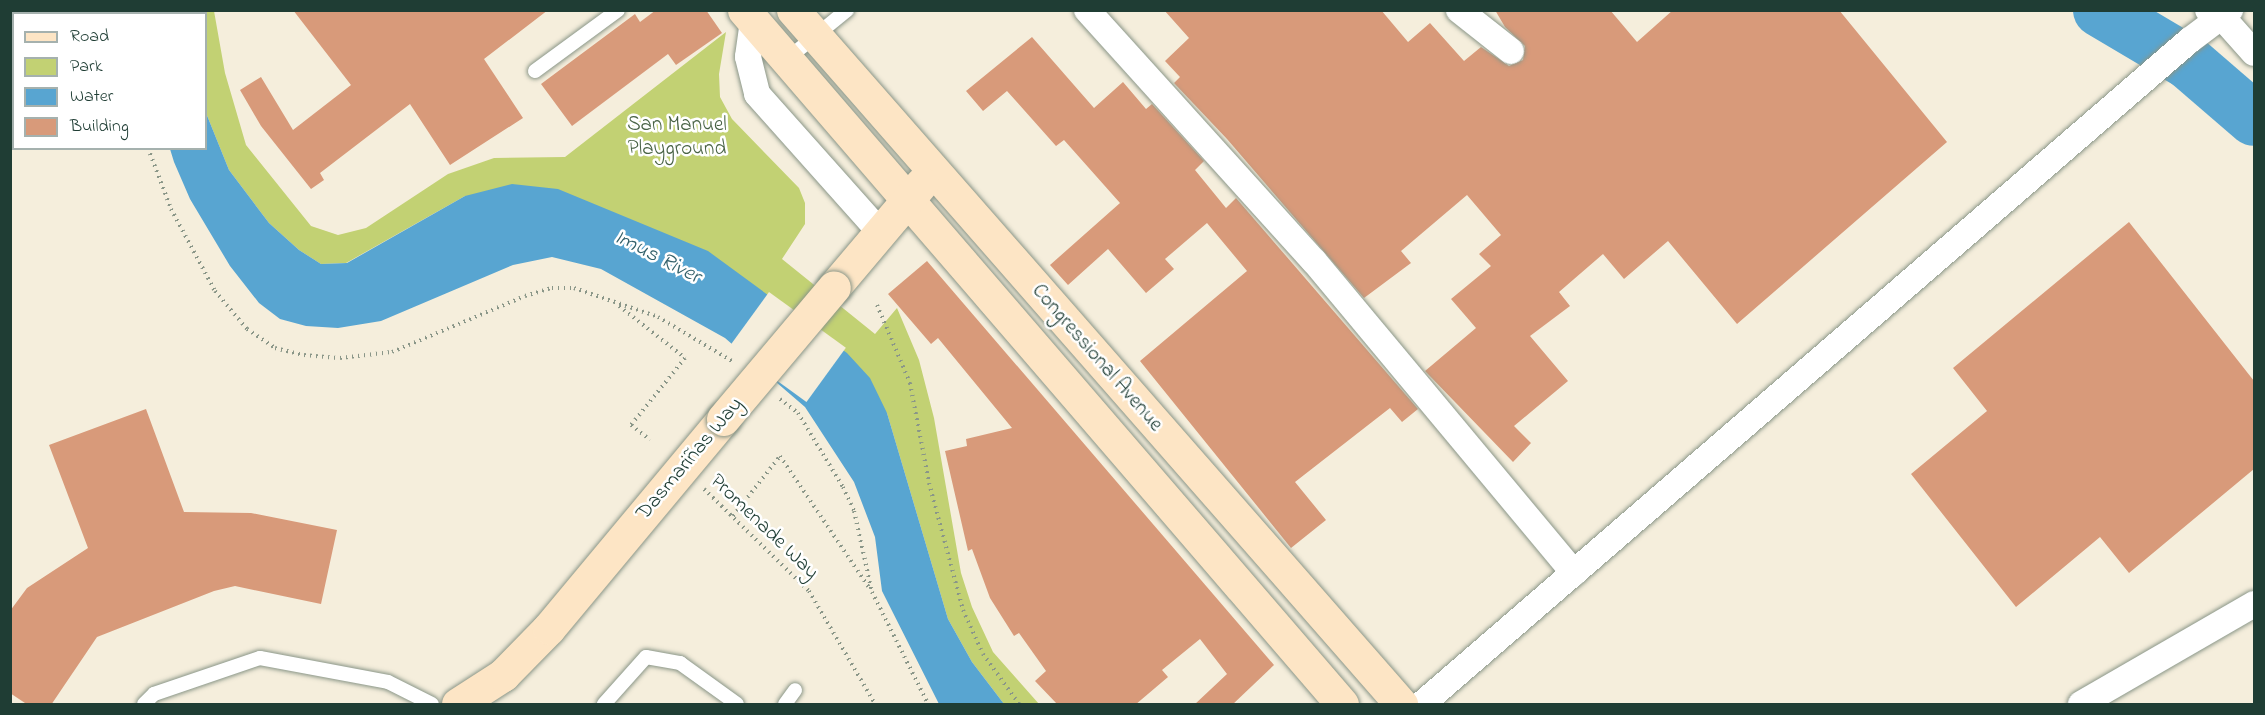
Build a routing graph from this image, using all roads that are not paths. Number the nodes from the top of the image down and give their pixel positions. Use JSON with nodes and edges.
{"nodes":[{"id":1,"x":618,"y":10,"type":"edge"},
{"id":2,"x":793,"y":10,"type":"edge"},
{"id":3,"x":847,"y":10,"type":"edge"},
{"id":4,"x":1087,"y":10,"type":"edge"},
{"id":5,"x":1459,"y":10,"type":"edge"},
{"id":6,"x":2220,"y":13,"type":"edge"},
{"id":7,"x":748,"y":16,"type":"edge"},
{"id":8,"x":816,"y":38,"type":"junction"},
{"id":9,"x":1511,"y":51,"type":"dead end"},
{"id":10,"x":2254,"y":53,"type":"edge"},
{"id":11,"x":786,"y":60,"type":"junction"},
{"id":12,"x":535,"y":71,"type":"dead end"},
{"id":13,"x":933,"y":171,"type":"junction"},
{"id":14,"x":906,"y":198,"type":"junction"},
{"id":15,"x":879,"y":231,"type":"junction"},
{"id":16,"x":1574,"y":573,"type":"junction"},
{"id":17,"x":2254,"y":604,"type":"edge"},
{"id":18,"x":795,"y":690,"type":"dead end"},
{"id":19,"x":144,"y":705,"type":"edge"},
{"id":20,"x":432,"y":705,"type":"edge"},
{"id":21,"x":458,"y":705,"type":"edge"},
{"id":22,"x":604,"y":705,"type":"edge"},
{"id":23,"x":737,"y":705,"type":"edge"},
{"id":24,"x":785,"y":705,"type":"edge"},
{"id":25,"x":1342,"y":705,"type":"edge"},
{"id":26,"x":1401,"y":705,"type":"edge"},
{"id":27,"x":1422,"y":705,"type":"edge"},
{"id":28,"x":2081,"y":705,"type":"edge"}],
"edges":[{"from":1,"to":12,"type":"lane"},
{"from":2,"to":8,"type":"main road","name":"Congressional Avenue"},
{"from":3,"to":8,"type":"lane"},
{"from":4,"to":16,"type":"street"},
{"from":5,"to":9,"type":"street"},
{"from":6,"to":10,"type":"street"},
{"from":6,"to":16,"type":"street"},
{"from":7,"to":11,"type":"main road","name":"Congressional Avenue"},
{"from":7,"to":15,"type":"street"},
{"from":8,"to":11,"type":"lane"},
{"from":8,"to":13,"type":"main road","name":"Congressional Avenue"},
{"from":11,"to":14,"type":"main road","name":"Congressional Avenue"},
{"from":13,"to":14,"type":"main road","name":"Dasmariñas Way"},
{"from":13,"to":26,"type":"main road","name":"Congressional Avenue"},
{"from":14,"to":15,"type":"main road","name":"Dasmariñas Way"},
{"from":14,"to":25,"type":"main road","name":"Congressional Avenue"},
{"from":15,"to":21,"type":"main road","name":"Dasmariñas Way","bridge":true},
{"from":16,"to":27,"type":"street"},
{"from":17,"to":28,"type":"street"},
{"from":18,"to":24,"type":"lane"},
{"from":19,"to":20,"type":"lane"},
{"from":22,"to":23,"type":"lane"}]}
